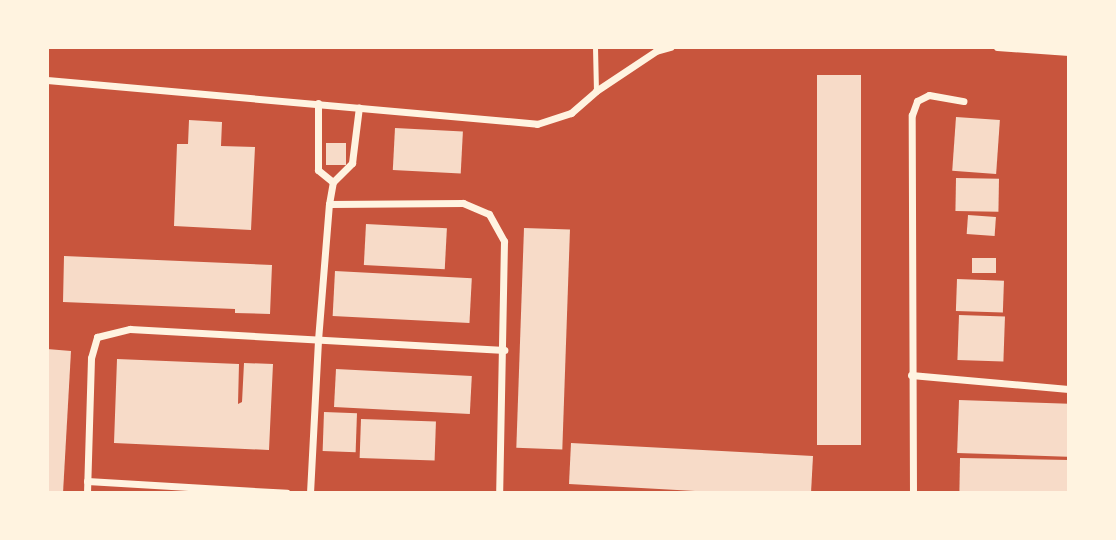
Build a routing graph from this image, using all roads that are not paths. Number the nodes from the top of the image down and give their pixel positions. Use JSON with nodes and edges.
{"nodes":[{"id":1,"x":595,"y":47,"type":"edge"},
{"id":2,"x":670,"y":47,"type":"edge"},
{"id":3,"x":997,"y":47,"type":"edge"},
{"id":4,"x":1069,"y":52,"type":"edge"},
{"id":5,"x":47,"y":80,"type":"edge"},
{"id":6,"x":596,"y":90,"type":"junction"},
{"id":7,"x":963,"y":101,"type":"dead end"},
{"id":8,"x":318,"y":103,"type":"junction"},
{"id":9,"x":359,"y":107,"type":"junction"},
{"id":10,"x":333,"y":182,"type":"junction"},
{"id":11,"x":329,"y":204,"type":"junction"},
{"id":12,"x":318,"y":340,"type":"junction"},
{"id":13,"x":504,"y":350,"type":"junction"},
{"id":14,"x":911,"y":375,"type":"junction"},
{"id":15,"x":1068,"y":389,"type":"edge"},
{"id":16,"x":87,"y":481,"type":"junction"},
{"id":17,"x":87,"y":493,"type":"edge"},
{"id":18,"x":287,"y":493,"type":"edge"},
{"id":19,"x":310,"y":493,"type":"edge"},
{"id":20,"x":499,"y":493,"type":"edge"},
{"id":21,"x":913,"y":493,"type":"edge"}],
"edges":[{"from":1,"to":6,"type":"lane"},
{"from":2,"to":6,"type":"street"},
{"from":3,"to":4,"type":"street"},
{"from":5,"to":8,"type":"street"},
{"from":6,"to":9,"type":"street"},
{"from":7,"to":14,"type":"street"},
{"from":8,"to":9,"type":"street"},
{"from":8,"to":10,"type":"street"},
{"from":9,"to":10,"type":"street"},
{"from":10,"to":11,"type":"street"},
{"from":11,"to":12,"type":"street"},
{"from":11,"to":13,"type":"street"},
{"from":12,"to":13,"type":"street"},
{"from":12,"to":16,"type":"street"},
{"from":12,"to":19,"type":"street"},
{"from":13,"to":20,"type":"street"},
{"from":14,"to":15,"type":"street"},
{"from":14,"to":21,"type":"street"},
{"from":16,"to":17,"type":"street"},
{"from":16,"to":18,"type":"street"}]}
